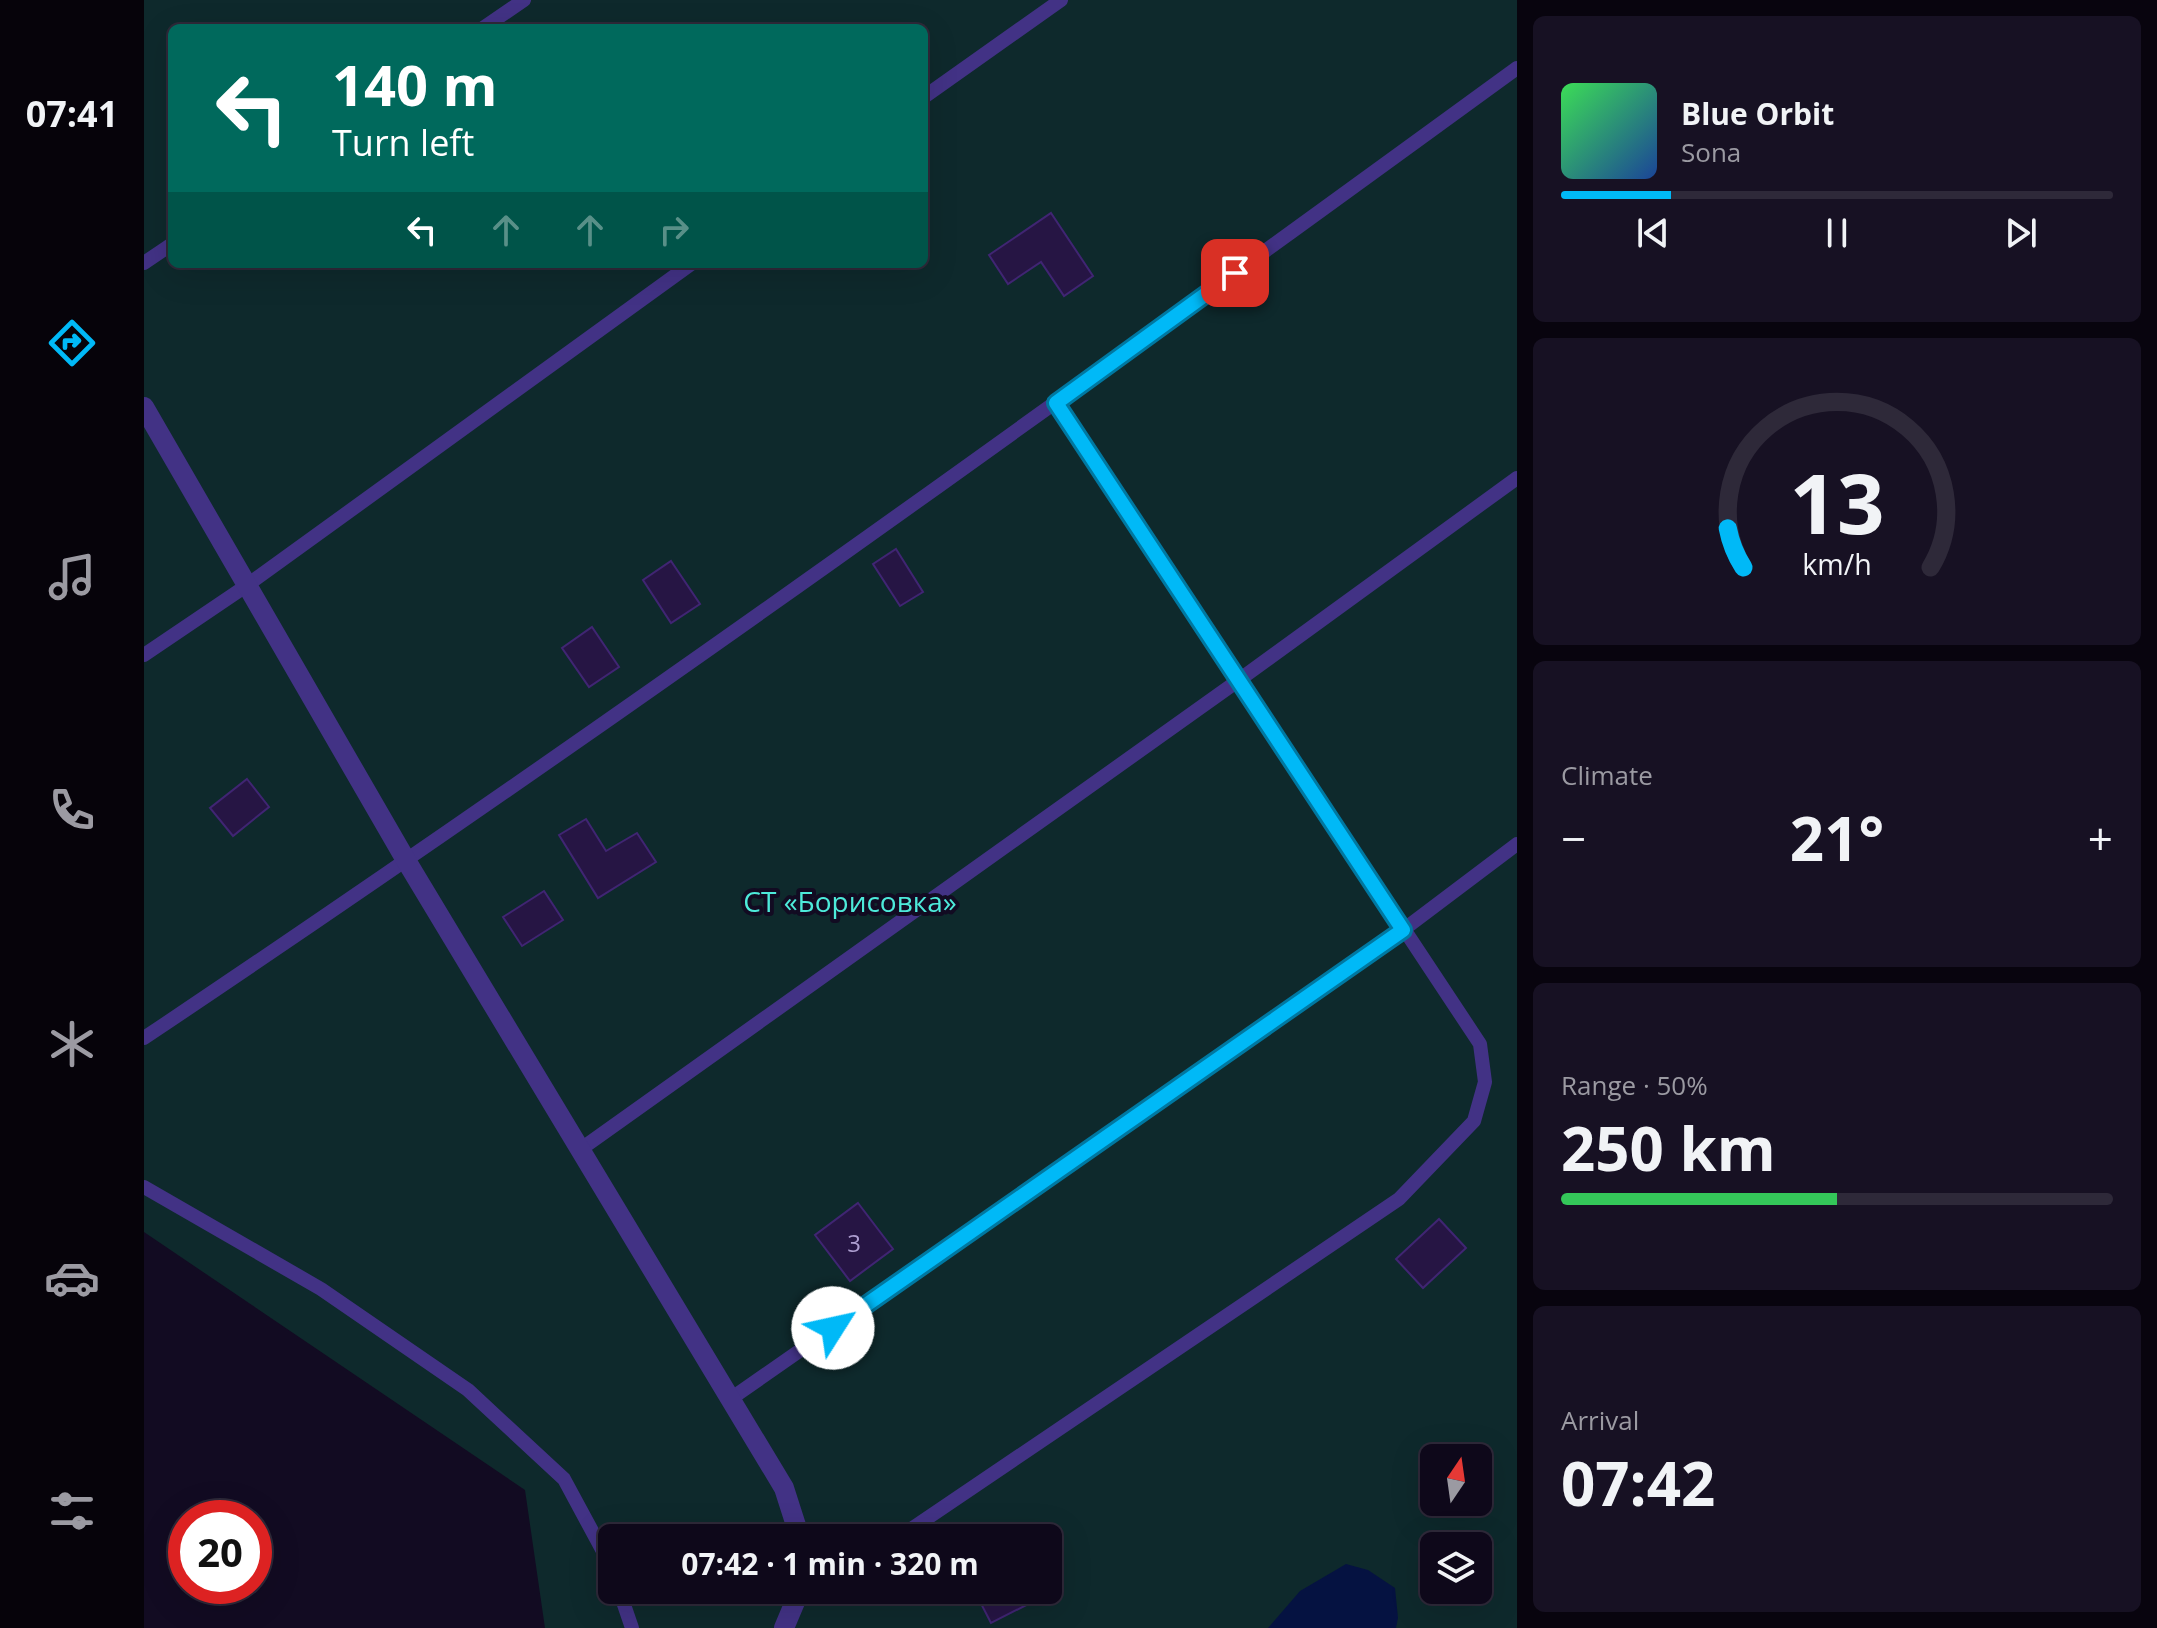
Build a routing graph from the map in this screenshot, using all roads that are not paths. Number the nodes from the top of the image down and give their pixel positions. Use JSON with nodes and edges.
{"nodes":[{"id":1,"x":524,"y":0,"type":"edge"},
{"id":2,"x":1061,"y":0,"type":"edge"},
{"id":3,"x":489,"y":24,"type":"edge"},
{"id":4,"x":1517,"y":68,"type":"edge"},
{"id":5,"x":928,"y":94,"type":"edge"},
{"id":6,"x":168,"y":247,"type":"edge"},
{"id":7,"x":144,"y":263,"type":"edge"},
{"id":8,"x":685,"y":268,"type":"edge"},
{"id":9,"x":1056,"y":403,"type":"junction"},
{"id":10,"x":144,"y":407,"type":"edge"},
{"id":11,"x":1517,"y":478,"type":"edge"},
{"id":12,"x":246,"y":586,"type":"junction"},
{"id":13,"x":144,"y":655,"type":"edge"},
{"id":14,"x":1239,"y":680,"type":"junction"},
{"id":15,"x":1517,"y":844,"type":"edge"},
{"id":16,"x":407,"y":862,"type":"junction"},
{"id":17,"x":1403,"y":930,"type":"junction"},
{"id":18,"x":144,"y":1038,"type":"edge"},
{"id":19,"x":581,"y":1149,"type":"junction"},
{"id":20,"x":144,"y":1187,"type":"edge"},
{"id":21,"x":729,"y":1400,"type":"junction"},
{"id":22,"x":796,"y":1524,"type":"edge"},
{"id":23,"x":919,"y":1524,"type":"edge"},
{"id":24,"x":598,"y":1542,"type":"edge"},
{"id":25,"x":624,"y":1604,"type":"edge"},
{"id":26,"x":794,"y":1604,"type":"edge"},
{"id":27,"x":632,"y":1628,"type":"edge"},
{"id":28,"x":784,"y":1628,"type":"edge"}],
"edges":[{"from":1,"to":3,"type":"lane"},
{"from":2,"to":5,"type":"lane"},
{"from":4,"to":9,"type":"lane"},
{"from":6,"to":7,"type":"lane"},
{"from":8,"to":12,"type":"lane"},
{"from":9,"to":14,"type":"lane"},
{"from":9,"to":16,"type":"lane"},
{"from":10,"to":12,"type":"street"},
{"from":11,"to":14,"type":"lane"},
{"from":12,"to":13,"type":"lane"},
{"from":12,"to":16,"type":"street"},
{"from":14,"to":17,"type":"lane"},
{"from":14,"to":19,"type":"lane"},
{"from":15,"to":17,"type":"lane"},
{"from":16,"to":18,"type":"lane"},
{"from":16,"to":19,"type":"street"},
{"from":17,"to":21,"type":"lane"},
{"from":17,"to":23,"type":"lane"},
{"from":19,"to":21,"type":"street"},
{"from":20,"to":24,"type":"lane"},
{"from":21,"to":22,"type":"street"},
{"from":25,"to":27,"type":"lane"},
{"from":26,"to":28,"type":"street"}]}
